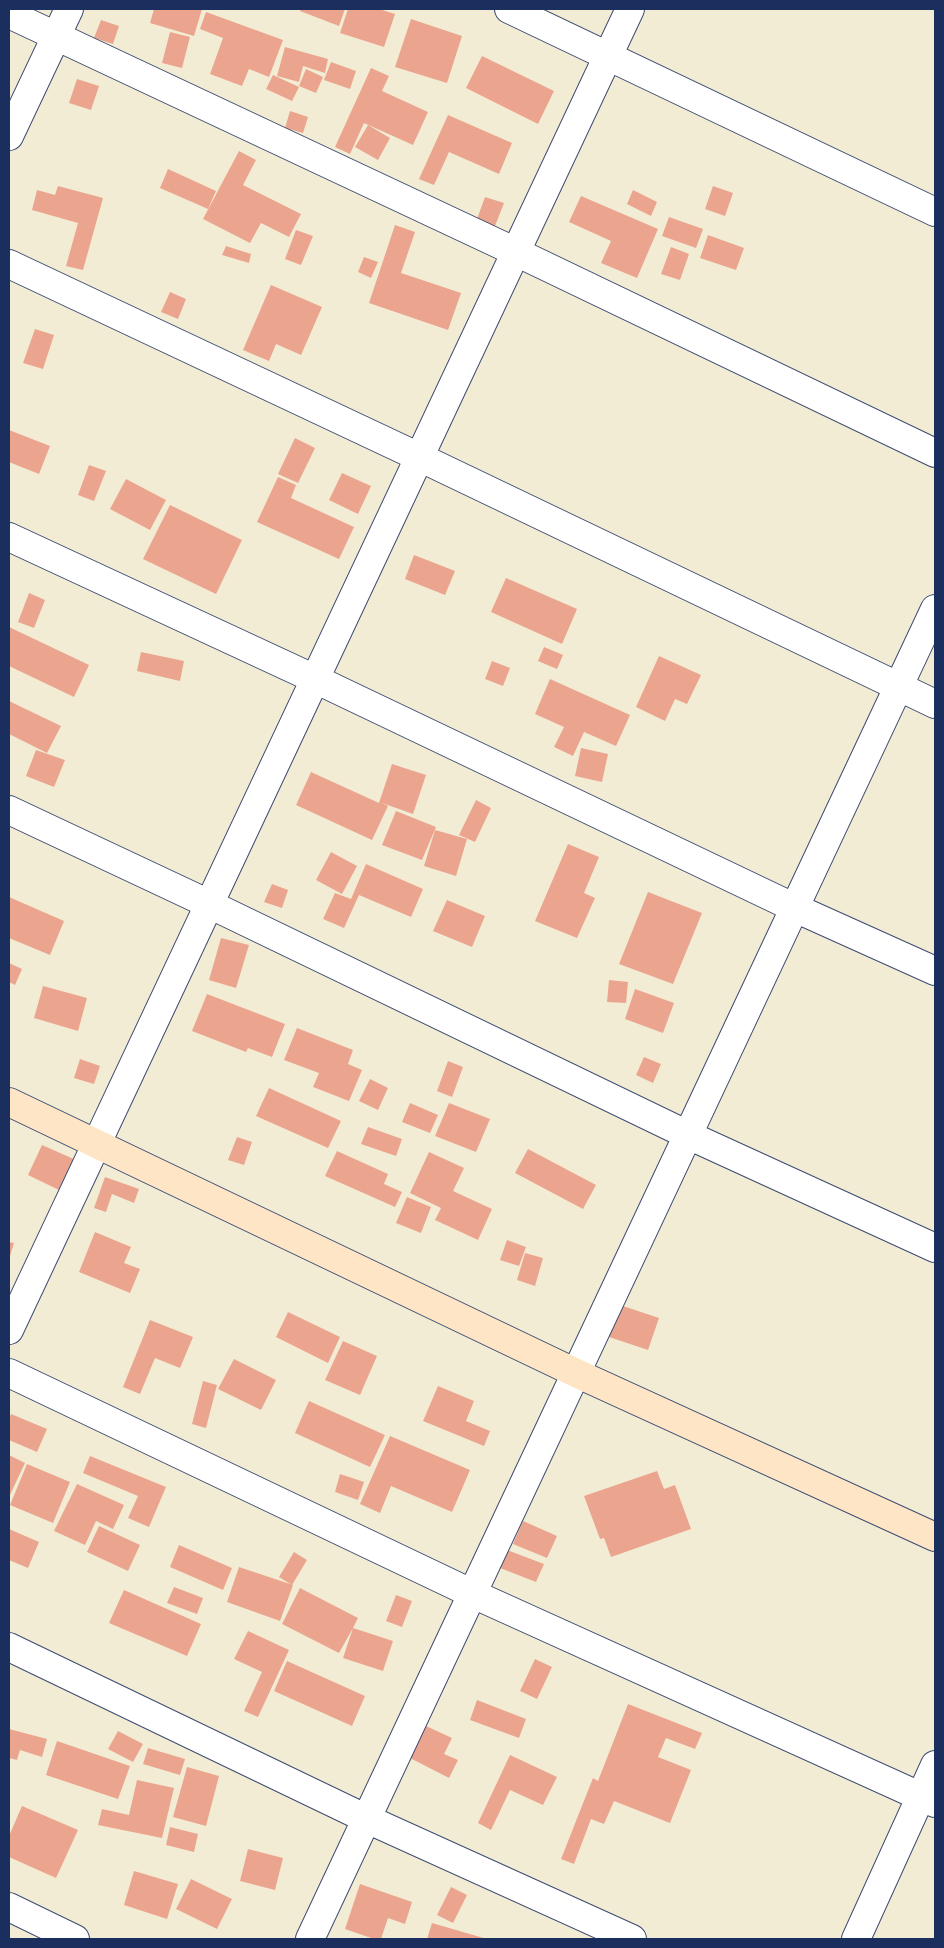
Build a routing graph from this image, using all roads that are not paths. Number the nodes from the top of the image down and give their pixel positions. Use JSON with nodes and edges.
{"nodes":[{"id":1,"x":69,"y":9,"type":"edge"},
{"id":2,"x":509,"y":9,"type":"edge"},
{"id":3,"x":630,"y":9,"type":"edge"},
{"id":4,"x":9,"y":14,"type":"edge"},
{"id":5,"x":56,"y":36,"type":"junction"},
{"id":6,"x":608,"y":55,"type":"junction"},
{"id":7,"x":9,"y":136,"type":"edge"},
{"id":8,"x":935,"y":212,"type":"edge"},
{"id":9,"x":516,"y":252,"type":"junction"},
{"id":10,"x":9,"y":264,"type":"edge"},
{"id":11,"x":935,"y":453,"type":"edge"},
{"id":12,"x":419,"y":457,"type":"junction"},
{"id":13,"x":9,"y":537,"type":"edge"},
{"id":14,"x":935,"y":609,"type":"edge"},
{"id":15,"x":315,"y":679,"type":"junction"},
{"id":16,"x":898,"y":688,"type":"junction"},
{"id":17,"x":935,"y":704,"type":"edge"},
{"id":18,"x":9,"y":810,"type":"edge"},
{"id":19,"x":209,"y":904,"type":"junction"},
{"id":20,"x":795,"y":908,"type":"junction"},
{"id":21,"x":935,"y":971,"type":"edge"},
{"id":22,"x":9,"y":1102,"type":"edge"},
{"id":23,"x":688,"y":1135,"type":"junction"},
{"id":24,"x":96,"y":1143,"type":"junction"},
{"id":25,"x":935,"y":1248,"type":"edge"},
{"id":26,"x":9,"y":1330,"type":"edge"},
{"id":27,"x":9,"y":1373,"type":"edge"},
{"id":28,"x":576,"y":1374,"type":"junction"},
{"id":29,"x":935,"y":1537,"type":"edge"},
{"id":30,"x":473,"y":1594,"type":"junction"},
{"id":31,"x":9,"y":1647,"type":"edge"},
{"id":32,"x":935,"y":1765,"type":"edge"},
{"id":33,"x":928,"y":1800,"type":"edge"},
{"id":34,"x":367,"y":1819,"type":"junction"},
{"id":35,"x":9,"y":1908,"type":"edge"},
{"id":36,"x":75,"y":1939,"type":"edge"},
{"id":37,"x":310,"y":1939,"type":"edge"},
{"id":38,"x":632,"y":1939,"type":"edge"},
{"id":39,"x":856,"y":1939,"type":"edge"}],
"edges":[{"from":1,"to":5,"type":"street"},
{"from":2,"to":6,"type":"street"},
{"from":3,"to":6,"type":"street"},
{"from":4,"to":5,"type":"street"},
{"from":5,"to":7,"type":"street"},
{"from":5,"to":9,"type":"street"},
{"from":6,"to":8,"type":"street"},
{"from":6,"to":9,"type":"street"},
{"from":9,"to":11,"type":"street"},
{"from":9,"to":12,"type":"street"},
{"from":10,"to":12,"type":"street"},
{"from":12,"to":15,"type":"street"},
{"from":12,"to":16,"type":"street"},
{"from":13,"to":15,"type":"street"},
{"from":14,"to":16,"type":"street"},
{"from":15,"to":19,"type":"street"},
{"from":15,"to":20,"type":"street"},
{"from":16,"to":17,"type":"street"},
{"from":16,"to":20,"type":"street"},
{"from":18,"to":19,"type":"street"},
{"from":19,"to":23,"type":"street"},
{"from":19,"to":24,"type":"street"},
{"from":20,"to":21,"type":"street"},
{"from":20,"to":23,"type":"street"},
{"from":22,"to":24,"type":"street"},
{"from":23,"to":25,"type":"street"},
{"from":23,"to":28,"type":"street"},
{"from":24,"to":26,"type":"street"},
{"from":24,"to":28,"type":"street"},
{"from":27,"to":30,"type":"street"},
{"from":28,"to":29,"type":"street"},
{"from":28,"to":30,"type":"street"},
{"from":30,"to":33,"type":"street"},
{"from":30,"to":34,"type":"street"},
{"from":31,"to":34,"type":"street"},
{"from":32,"to":33,"type":"street"},
{"from":33,"to":39,"type":"street"},
{"from":34,"to":37,"type":"street"},
{"from":34,"to":38,"type":"street"},
{"from":35,"to":36,"type":"street"}]}
